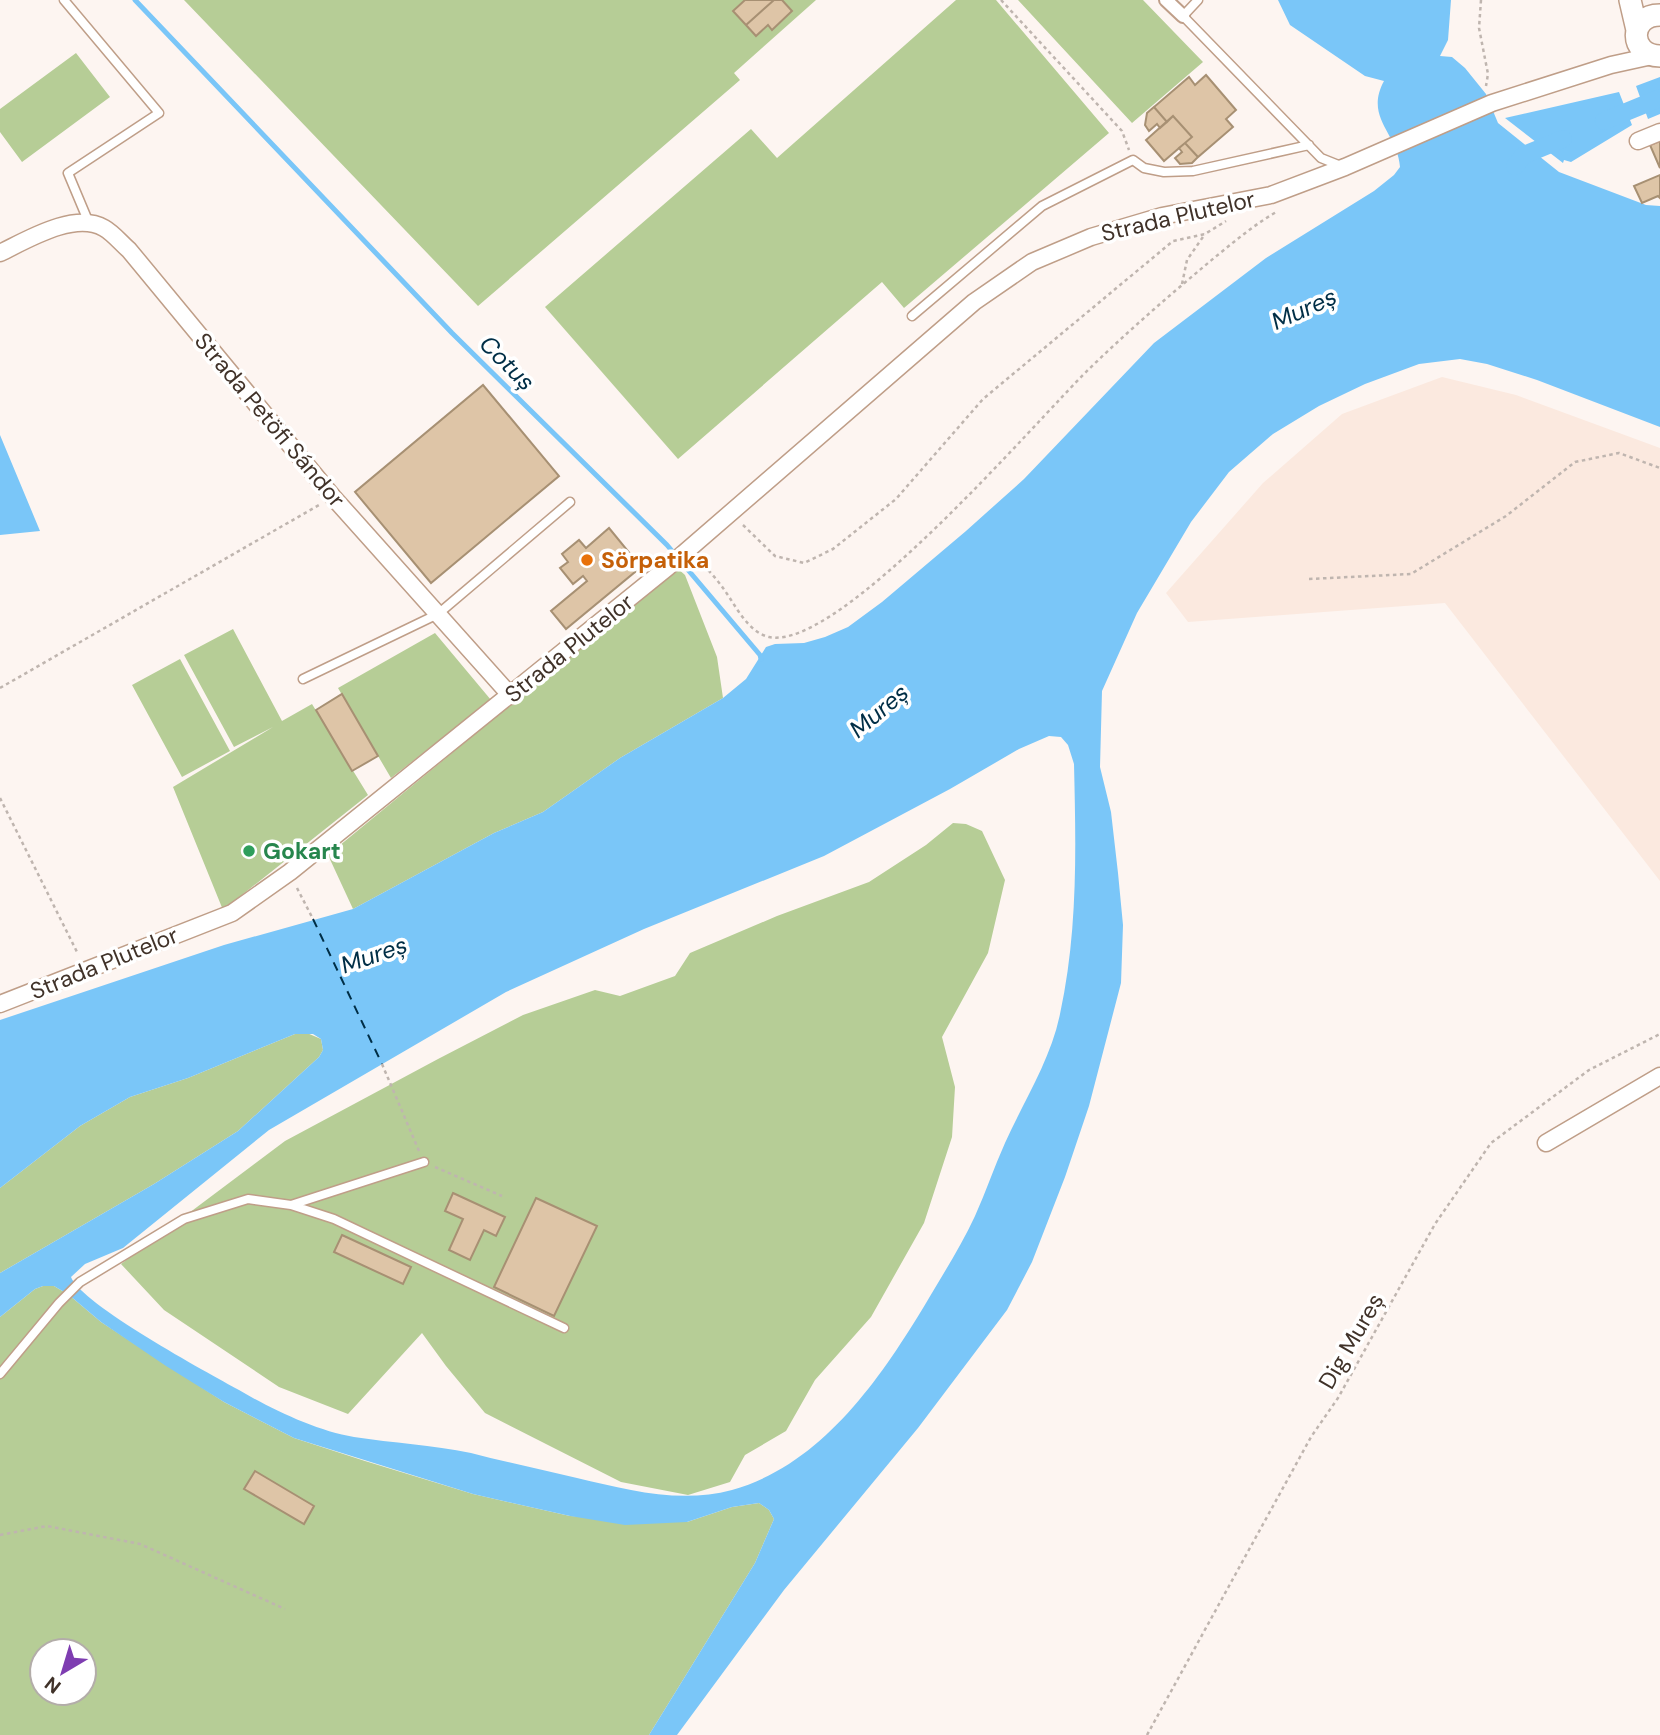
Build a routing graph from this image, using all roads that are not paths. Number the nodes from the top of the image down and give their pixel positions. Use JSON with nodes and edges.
{"nodes":[{"id":1,"x":64,"y":0,"type":"edge"},
{"id":2,"x":1166,"y":0,"type":"edge"},
{"id":3,"x":1198,"y":0,"type":"edge"},
{"id":4,"x":1630,"y":0,"type":"edge"},
{"id":5,"x":1647,"y":0,"type":"edge"},
{"id":6,"x":1660,"y":14,"type":"edge"},
{"id":7,"x":1182,"y":16,"type":"junction"},
{"id":8,"x":1647,"y":46,"type":"edge"},
{"id":9,"x":1660,"y":132,"type":"edge"},
{"id":10,"x":1638,"y":141,"type":"dead end"},
{"id":11,"x":1308,"y":145,"type":"junction"},
{"id":12,"x":1345,"y":167,"type":"junction"},
{"id":13,"x":89,"y":223,"type":"junction"},
{"id":14,"x":0,"y":253,"type":"edge"},
{"id":15,"x":912,"y":316,"type":"dead end"},
{"id":16,"x":569,"y":502,"type":"dead end"},
{"id":17,"x":438,"y":614,"type":"junction"},
{"id":18,"x":303,"y":679,"type":"dead end"},
{"id":19,"x":511,"y":696,"type":"junction"},
{"id":20,"x":0,"y":1004,"type":"edge"},
{"id":21,"x":1660,"y":1076,"type":"edge"},
{"id":22,"x":1546,"y":1143,"type":"dead end"},
{"id":23,"x":424,"y":1162,"type":"road end"},
{"id":24,"x":291,"y":1205,"type":"junction"},
{"id":25,"x":564,"y":1328,"type":"dead end"},
{"id":26,"x":0,"y":1374,"type":"edge"}],
"edges":[{"from":1,"to":13,"type":"lane"},
{"from":2,"to":7,"type":"street"},
{"from":3,"to":7,"type":"lane"},
{"from":4,"to":8,"type":"street"},
{"from":5,"to":6,"type":"street"},
{"from":6,"to":8,"type":"street"},
{"from":7,"to":11,"type":"lane"},
{"from":8,"to":12,"type":"street","name":"Strada Plutelor"},
{"from":9,"to":10,"type":"street"},
{"from":11,"to":12,"type":"lane"},
{"from":11,"to":15,"type":"lane"},
{"from":12,"to":19,"type":"street","name":"Strada Plutelor"},
{"from":13,"to":14,"type":"street"},
{"from":13,"to":17,"type":"street","name":"Strada Petöfi Sándor"},
{"from":16,"to":17,"type":"lane"},
{"from":17,"to":18,"type":"lane"},
{"from":17,"to":19,"type":"street","name":"Strada Petöfi Sándor"},
{"from":19,"to":20,"type":"street","name":"Strada Plutelor"},
{"from":21,"to":22,"type":"street"},
{"from":23,"to":24,"type":"lane"},
{"from":24,"to":25,"type":"lane"},
{"from":24,"to":26,"type":"lane"}]}
